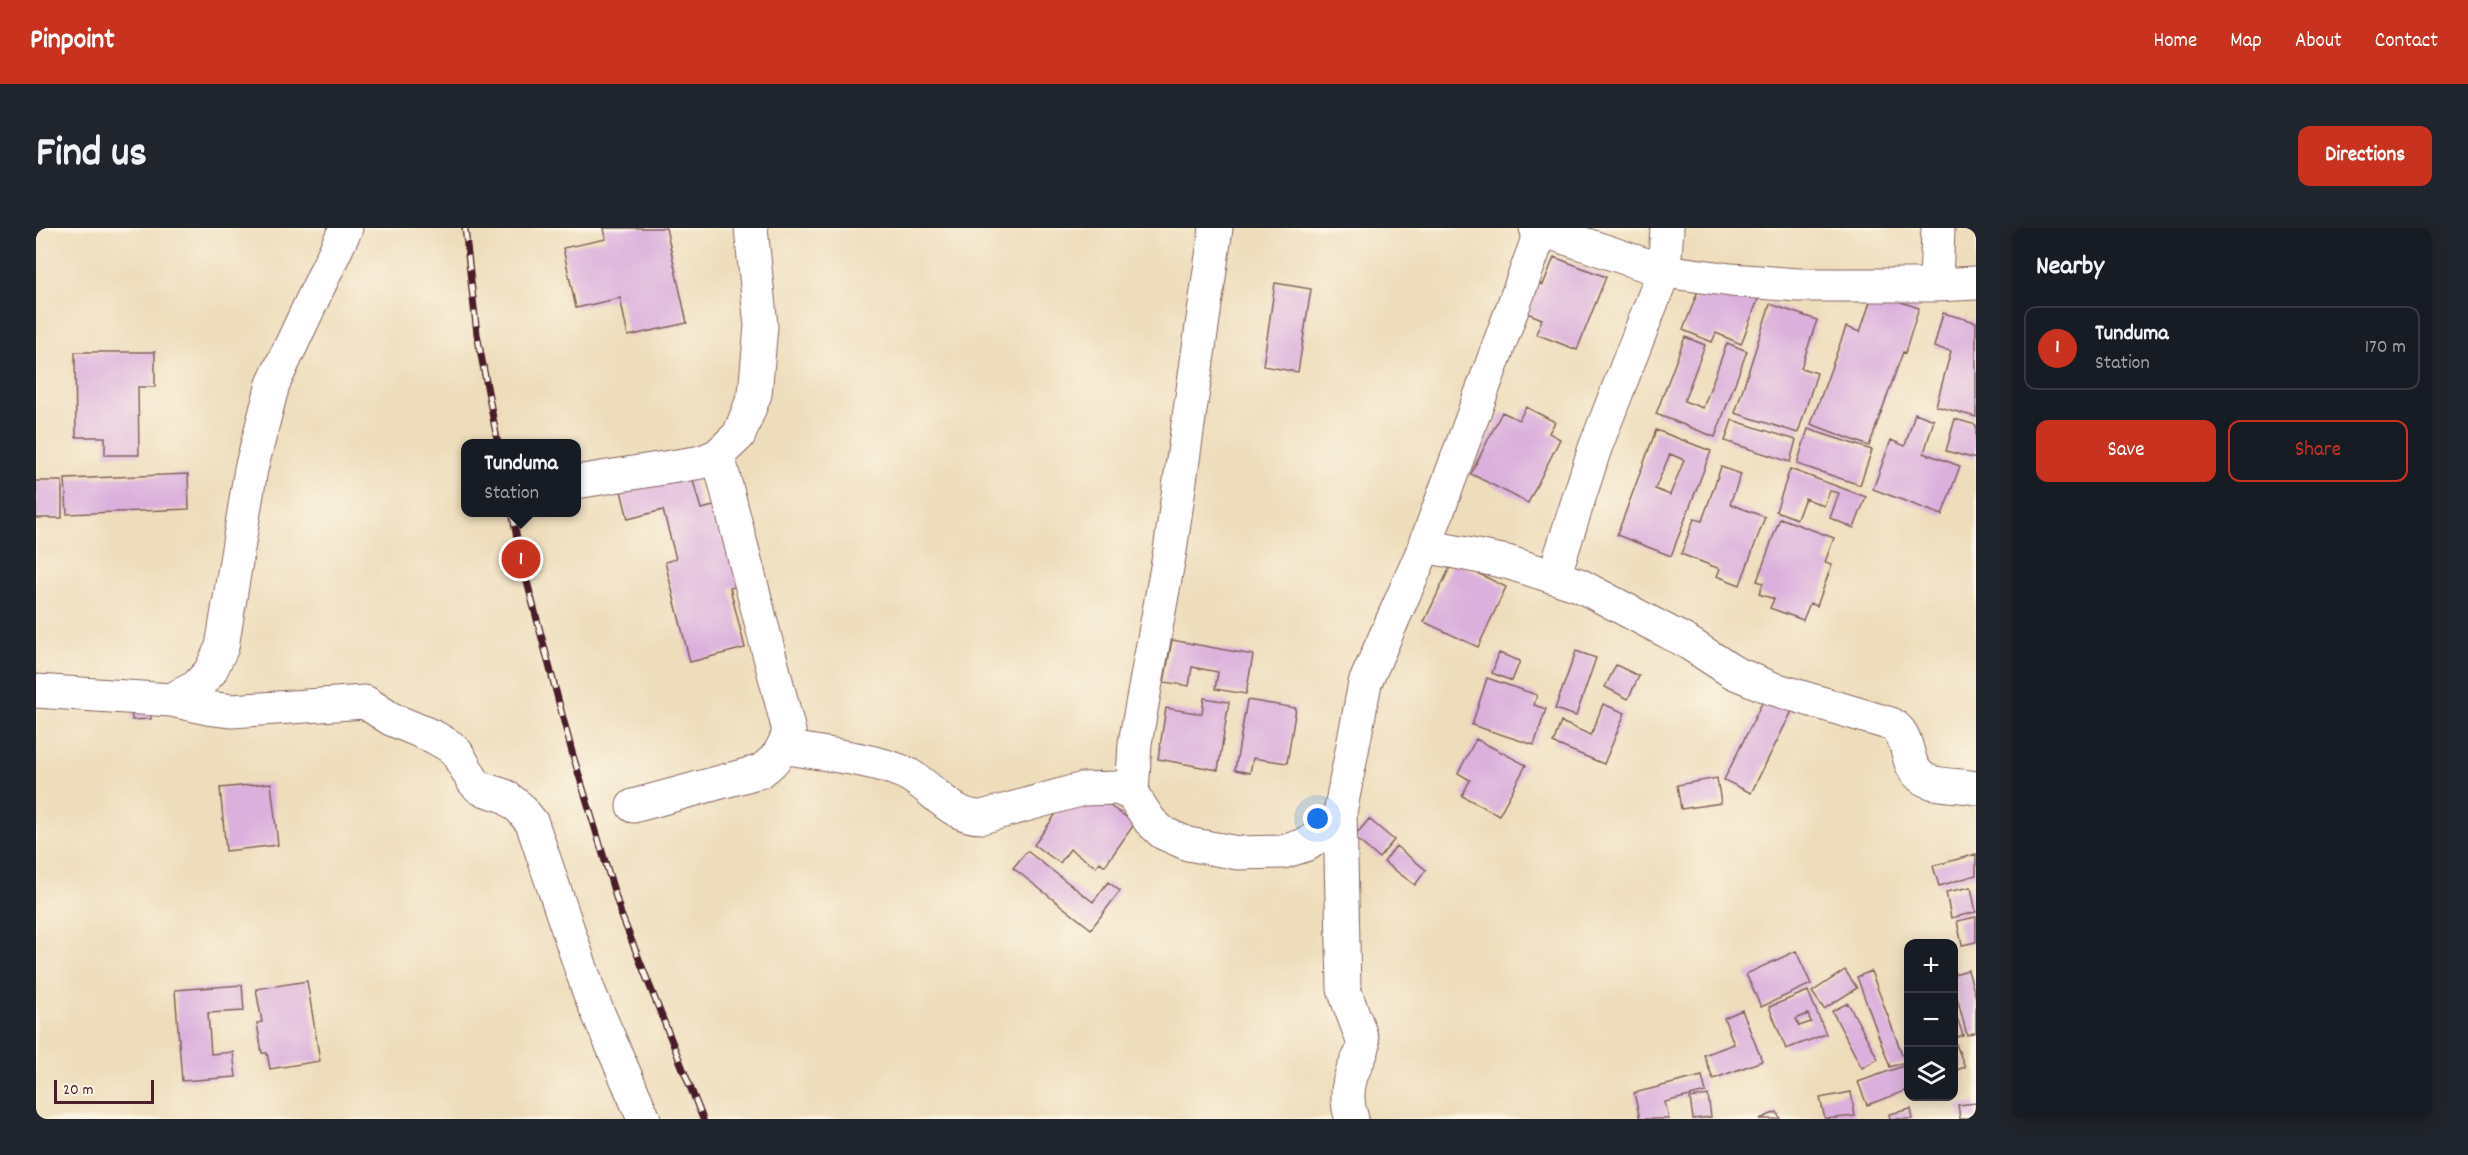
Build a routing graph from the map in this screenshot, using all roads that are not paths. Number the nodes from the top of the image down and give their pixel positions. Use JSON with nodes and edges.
{"nodes":[{"id":1,"x":346,"y":228,"type":"edge"},
{"id":2,"x":751,"y":228,"type":"edge"},
{"id":3,"x":1216,"y":228,"type":"edge"},
{"id":4,"x":1667,"y":228,"type":"edge"},
{"id":5,"x":1938,"y":228,"type":"edge"},
{"id":6,"x":1540,"y":229,"type":"edge"},
{"id":7,"x":1664,"y":271,"type":"junction"},
{"id":8,"x":1976,"y":283,"type":"edge"},
{"id":9,"x":1936,"y":285,"type":"junction"},
{"id":10,"x":718,"y":455,"type":"junction"},
{"id":11,"x":581,"y":481,"type":"edge"},
{"id":12,"x":1425,"y":546,"type":"junction"},
{"id":13,"x":1554,"y":576,"type":"junction"},
{"id":14,"x":36,"y":692,"type":"edge"},
{"id":15,"x":171,"y":700,"type":"junction"},
{"id":16,"x":784,"y":747,"type":"junction"},
{"id":17,"x":1976,"y":788,"type":"edge"},
{"id":18,"x":1132,"y":794,"type":"junction"},
{"id":19,"x":633,"y":806,"type":"dead end"},
{"id":20,"x":1340,"y":813,"type":"junction"},
{"id":21,"x":644,"y":1119,"type":"edge"},
{"id":22,"x":1352,"y":1119,"type":"edge"}],
"edges":[{"from":1,"to":15,"type":"street"},
{"from":2,"to":10,"type":"street"},
{"from":3,"to":18,"type":"street"},
{"from":4,"to":7,"type":"street"},
{"from":5,"to":9,"type":"street"},
{"from":6,"to":7,"type":"street"},
{"from":6,"to":12,"type":"street"},
{"from":7,"to":9,"type":"street"},
{"from":7,"to":13,"type":"street"},
{"from":8,"to":9,"type":"street"},
{"from":10,"to":11,"type":"street"},
{"from":10,"to":16,"type":"street"},
{"from":12,"to":13,"type":"street"},
{"from":12,"to":20,"type":"street"},
{"from":13,"to":17,"type":"street"},
{"from":14,"to":15,"type":"street"},
{"from":15,"to":21,"type":"street"},
{"from":16,"to":18,"type":"street"},
{"from":16,"to":19,"type":"street"},
{"from":18,"to":20,"type":"street"},
{"from":20,"to":22,"type":"street"}]}
